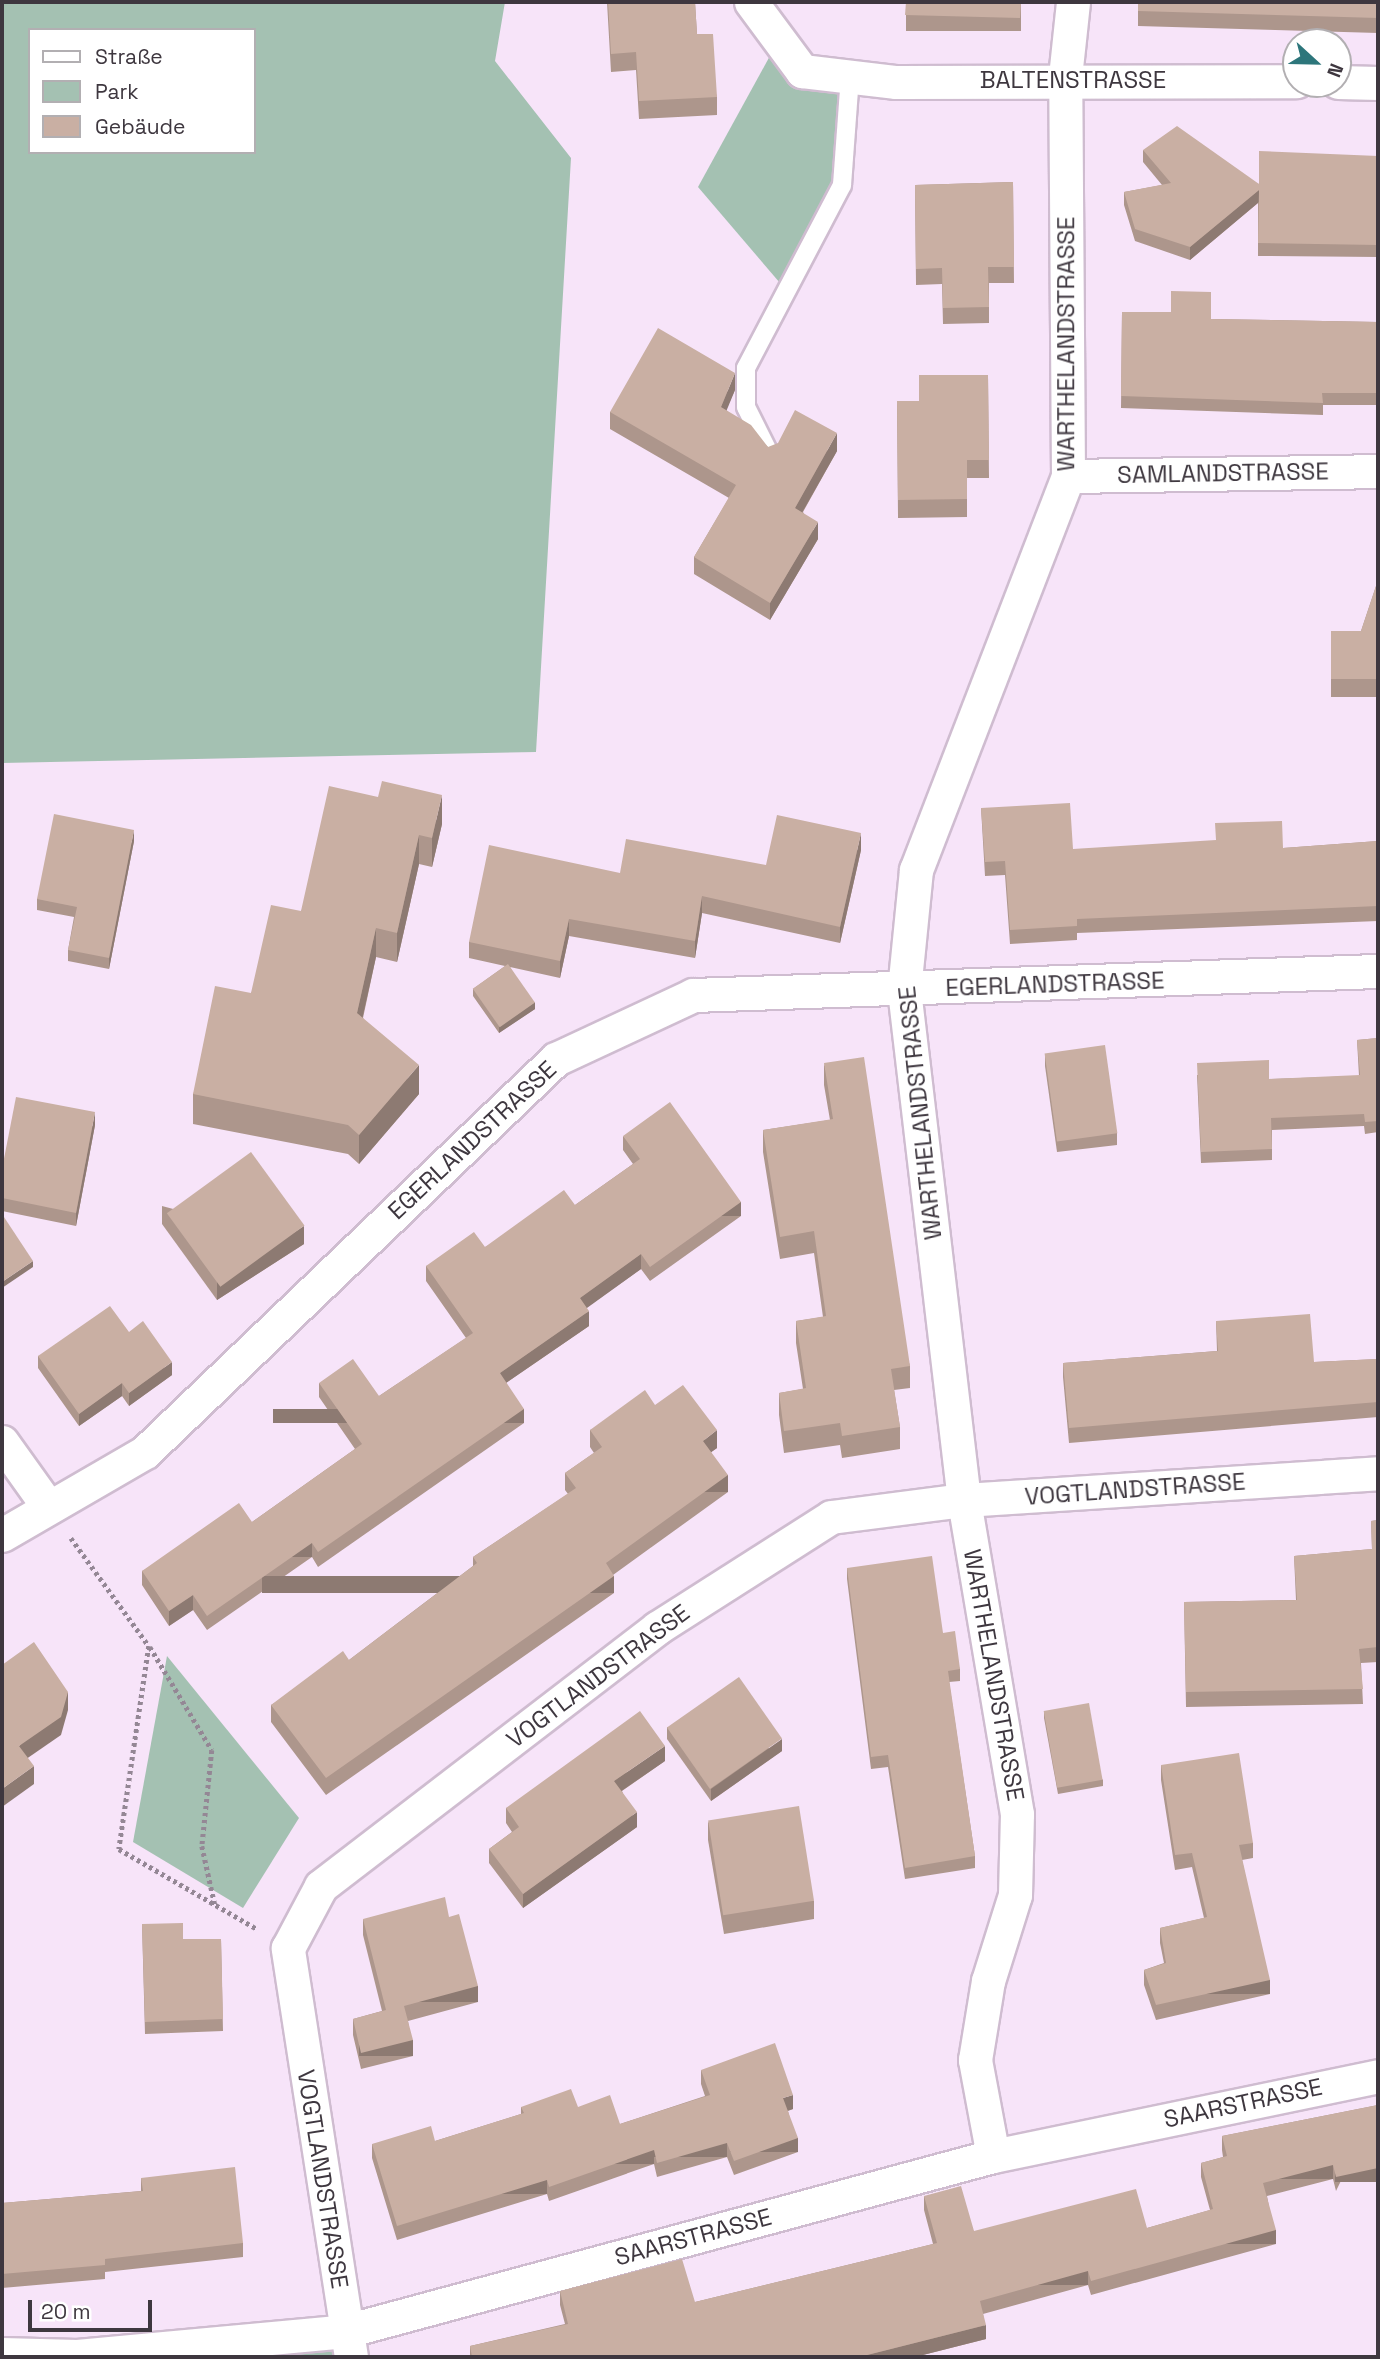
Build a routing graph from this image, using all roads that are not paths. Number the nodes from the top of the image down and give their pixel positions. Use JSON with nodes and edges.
{"nodes":[{"id":1,"x":751,"y":2,"type":"edge"},
{"id":2,"x":1073,"y":2,"type":"edge"},
{"id":3,"x":850,"y":76,"type":"junction"},
{"id":4,"x":1065,"y":77,"type":"junction"},
{"id":5,"x":1282,"y":81,"type":"edge"},
{"id":6,"x":1352,"y":82,"type":"edge"},
{"id":7,"x":1378,"y":83,"type":"edge"},
{"id":8,"x":769,"y":453,"type":"edge"},
{"id":9,"x":1378,"y":471,"type":"edge"},
{"id":10,"x":1068,"y":476,"type":"junction"},
{"id":11,"x":1378,"y":971,"type":"edge"},
{"id":12,"x":904,"y":990,"type":"junction"},
{"id":13,"x":2,"y":1442,"type":"edge"},
{"id":14,"x":1378,"y":1473,"type":"edge"},
{"id":15,"x":964,"y":1500,"type":"junction"},
{"id":16,"x":47,"y":1505,"type":"junction"},
{"id":17,"x":2,"y":1535,"type":"edge"},
{"id":18,"x":1378,"y":2076,"type":"edge"},
{"id":19,"x":993,"y":2156,"type":"junction"},
{"id":20,"x":348,"y":2344,"type":"edge"},
{"id":21,"x":2,"y":2354,"type":"edge"}],
"edges":[{"from":1,"to":3,"type":"street","name":"BALTENSTRASSE"},
{"from":2,"to":4,"type":"street","name":"WARTHELANDSTRASSE"},
{"from":3,"to":4,"type":"street","name":"BALTENSTRASSE"},
{"from":3,"to":8,"type":"lane"},
{"from":4,"to":5,"type":"street","name":"BALTENSTRASSE"},
{"from":4,"to":10,"type":"street","name":"WARTHELANDSTRASSE"},
{"from":6,"to":7,"type":"street"},
{"from":9,"to":10,"type":"street","name":"SAMLANDSTRASSE"},
{"from":10,"to":12,"type":"street","name":"WARTHELANDSTRASSE"},
{"from":11,"to":12,"type":"street","name":"EGERLANDSTRASSE"},
{"from":12,"to":15,"type":"street","name":"WARTHELANDSTRASSE"},
{"from":12,"to":16,"type":"street","name":"EGERLANDSTRASSE"},
{"from":13,"to":16,"type":"street"},
{"from":14,"to":15,"type":"street","name":"VOGTLANDSTRASSE"},
{"from":15,"to":19,"type":"street","name":"WARTHELANDSTRASSE"},
{"from":15,"to":20,"type":"street","name":"VOGTLANDSTRASSE"},
{"from":16,"to":17,"type":"street","name":"EGERLANDSTRASSE"},
{"from":18,"to":19,"type":"street","name":"SAARSTRASSE"},
{"from":19,"to":20,"type":"street","name":"SAARSTRASSE"},
{"from":20,"to":21,"type":"street","name":"SAARSTRASSE"}]}
